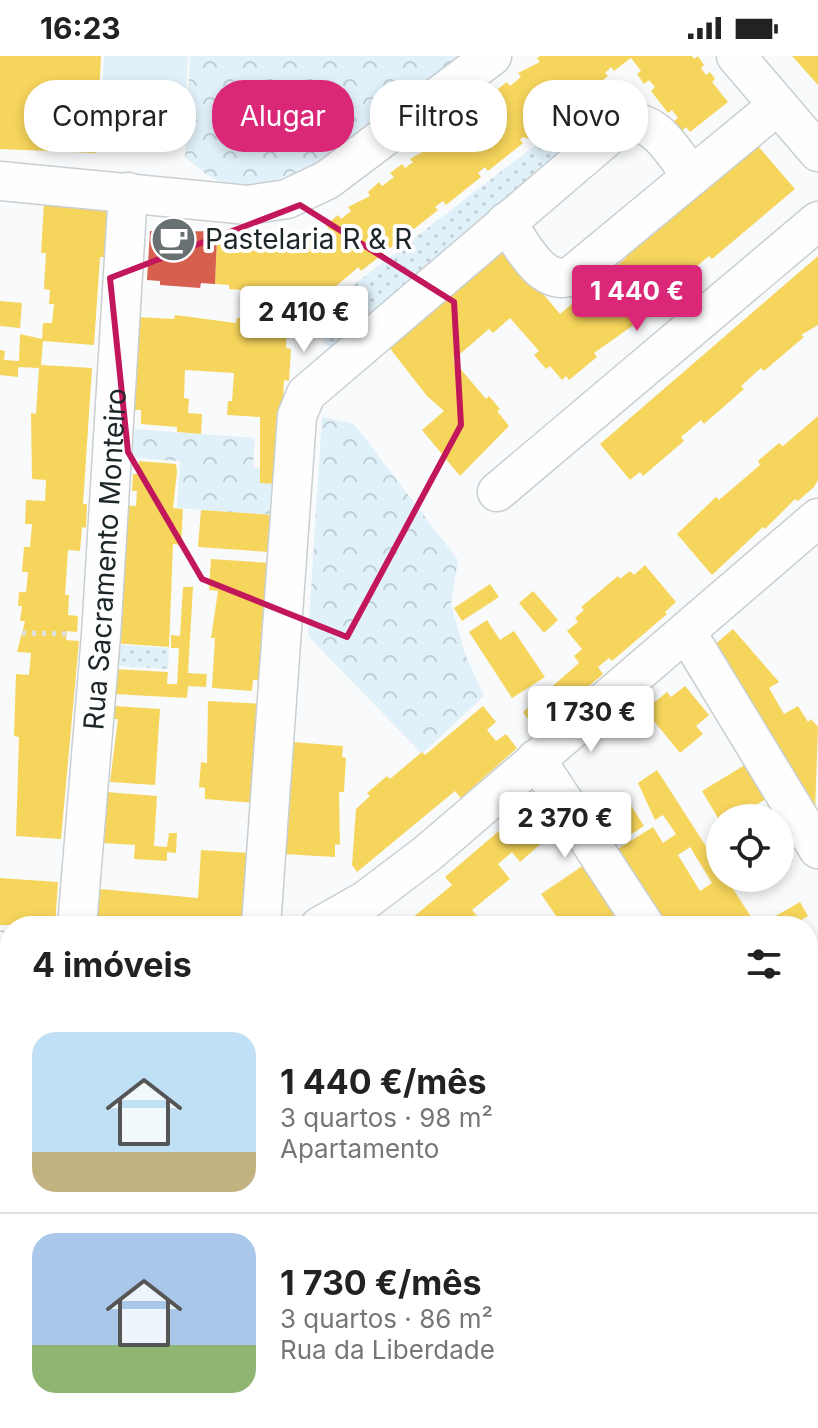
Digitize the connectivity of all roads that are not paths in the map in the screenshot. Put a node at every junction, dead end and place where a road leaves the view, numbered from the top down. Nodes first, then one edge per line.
1 (492, 56) edge
2 (736, 56) edge
3 (778, 105) junction
4 (818, 152) edge
5 (692, 176) junction
6 (0, 181) edge
7 (128, 192) junction
8 (818, 221) edge
9 (506, 222) junction
10 (497, 492) dead end
11 (818, 518) edge
12 (687, 633) junction
13 (536, 759) junction
14 (818, 849) edge
15 (78, 916) edge
16 (262, 916) edge
17 (338, 916) edge
18 (638, 916) edge

1 - 7 street
2 - 3 street
3 - 4 street
3 - 5 street
5 - 9 street
5 - 9 street
6 - 7 street
7 - 15 street, Rua Sacramento Monteiro
8 - 10 street
9 - 16 street
11 - 12 street
12 - 13 street
12 - 14 street
13 - 17 street
13 - 18 street

